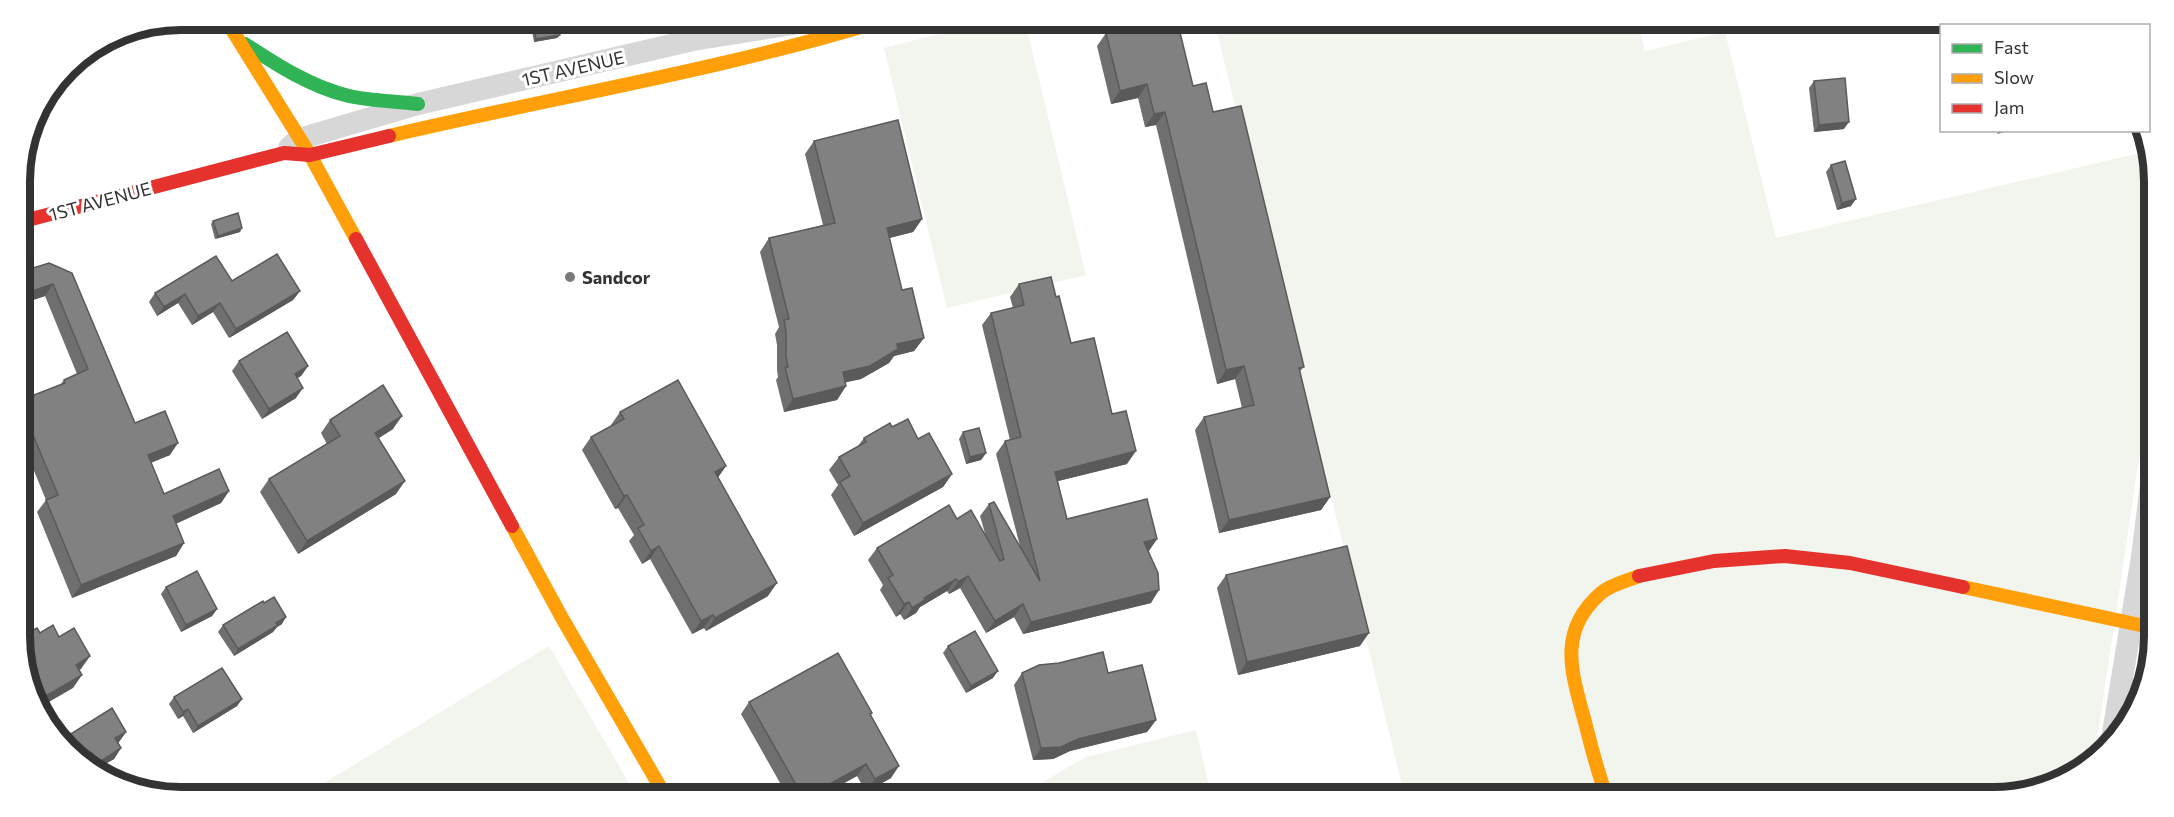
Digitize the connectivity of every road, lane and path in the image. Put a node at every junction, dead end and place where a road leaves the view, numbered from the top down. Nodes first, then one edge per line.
1 (232, 30) edge
2 (755, 30) edge
3 (850, 30) edge
4 (237, 38) junction
5 (418, 104) junction
6 (298, 149) junction
7 (30, 219) edge
8 (2144, 541) edge
9 (2130, 624) junction
10 (2144, 626) edge
11 (2114, 726) edge
12 (660, 787) edge
13 (1603, 787) edge

1 - 4 street
2 - 5 street, 1ST AVENUE
3 - 6 street, 1ST AVENUE
4 - 5 street
4 - 6 street
5 - 6 street, 1ST AVENUE
6 - 7 street, 1ST AVENUE
6 - 12 street
8 - 9 street
9 - 10 street
9 - 11 street
9 - 13 street

